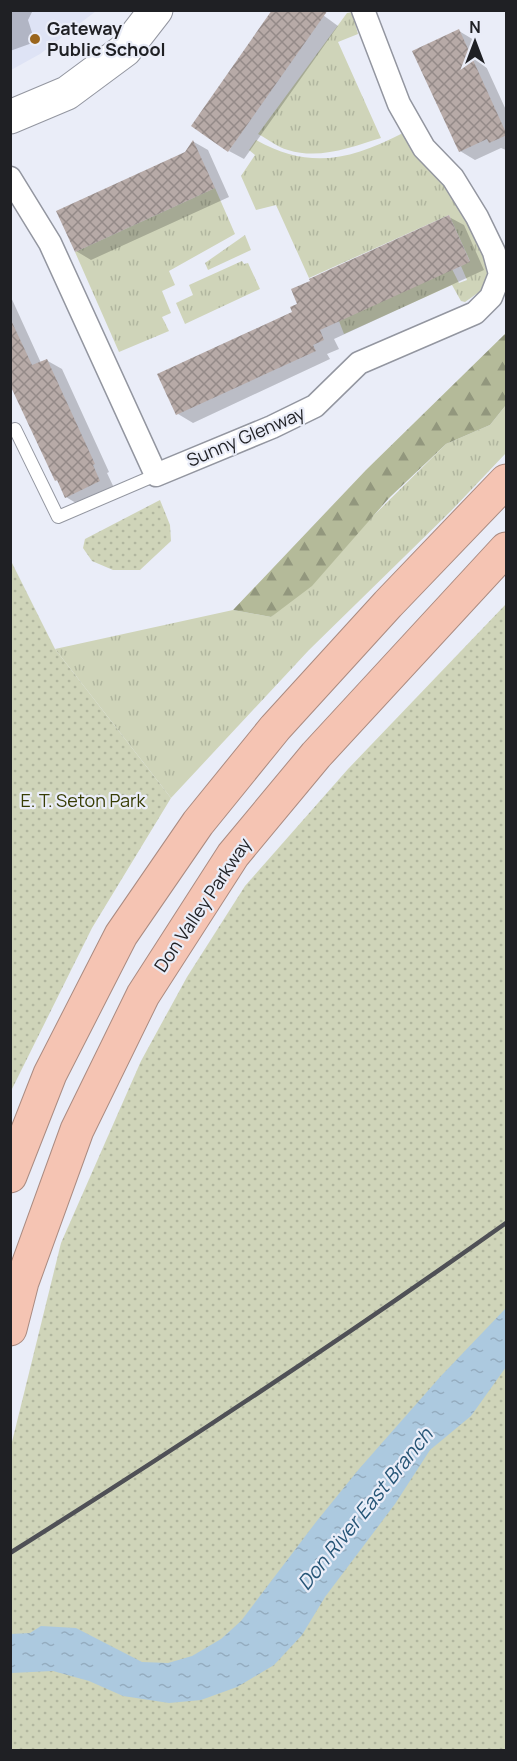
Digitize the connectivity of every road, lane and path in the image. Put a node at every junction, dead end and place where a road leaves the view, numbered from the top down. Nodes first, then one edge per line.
1 (156, 10) edge
2 (363, 10) edge
3 (10, 117) edge
4 (10, 178) edge
5 (15, 429) dead end
6 (156, 476) junction
7 (507, 481) edge
8 (507, 549) edge
9 (10, 1176) edge
10 (10, 1329) edge

1 - 3 street
2 - 6 street, Sunny Glenway
4 - 6 street
5 - 6 lane
7 - 9 highway
8 - 10 highway, Don Valley Parkway

